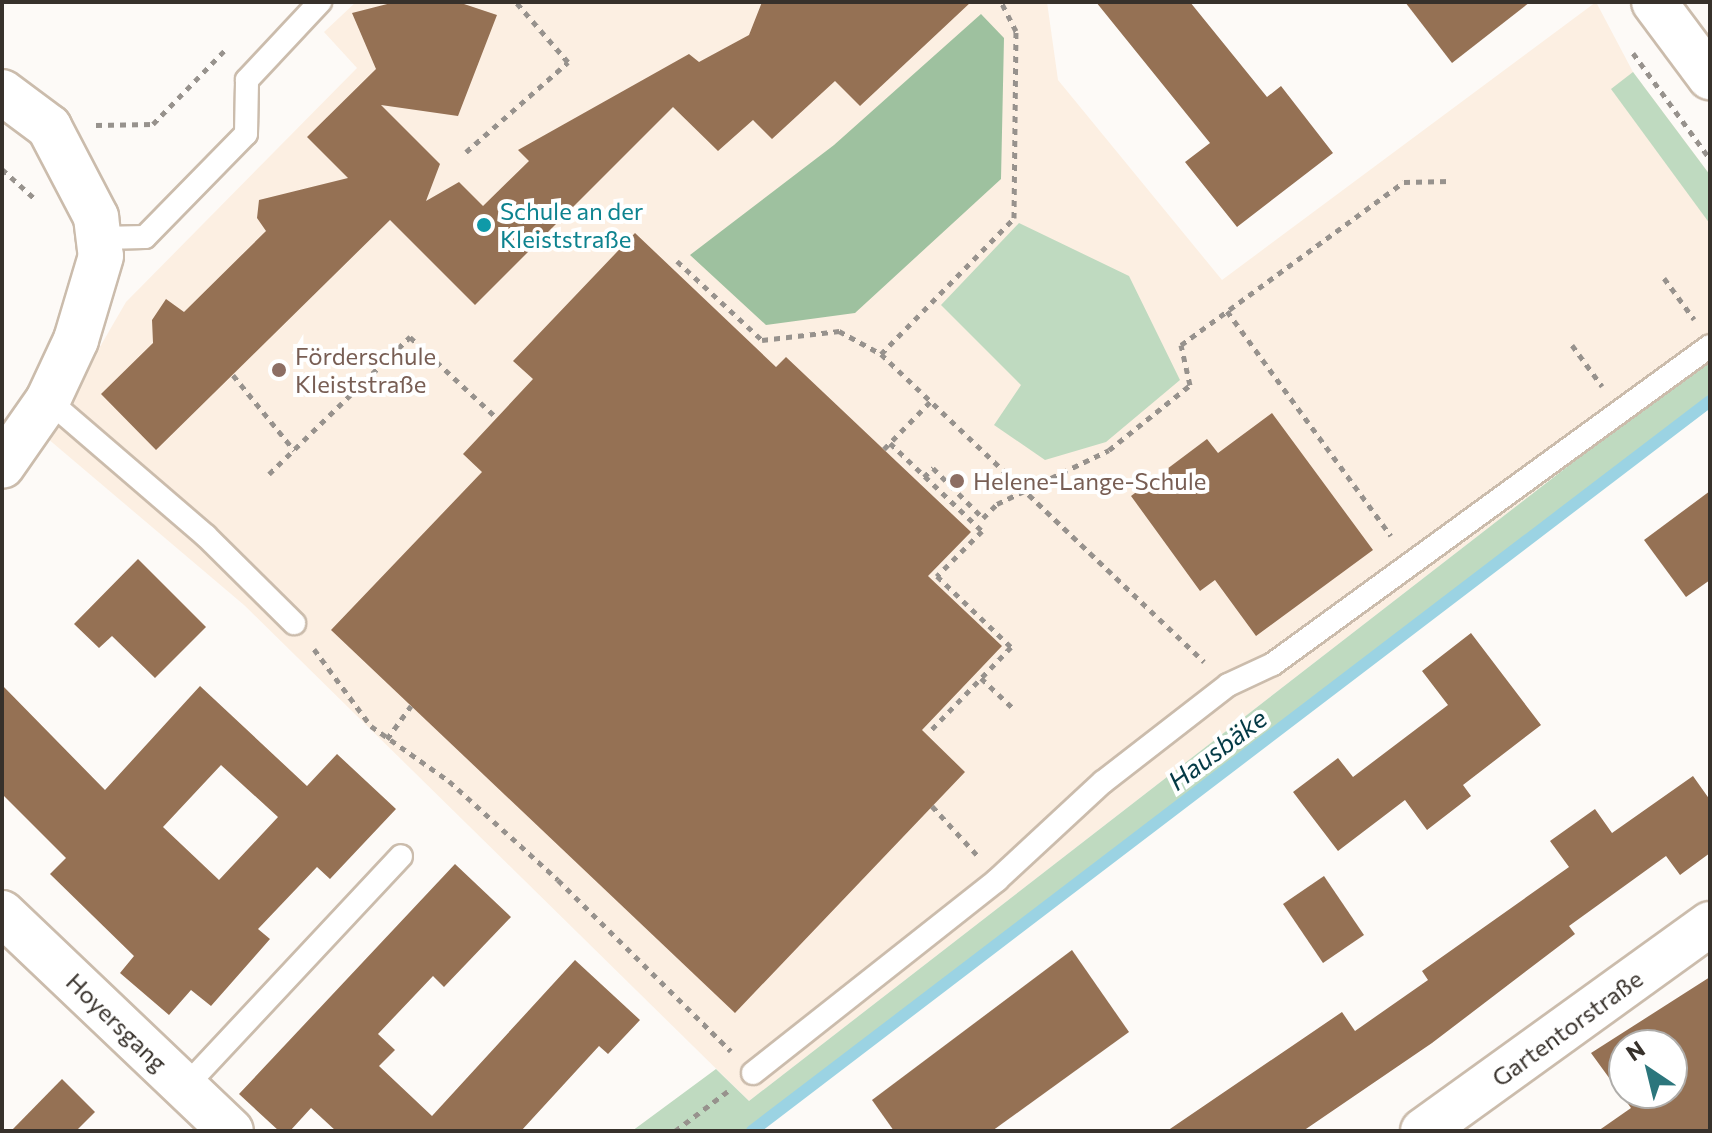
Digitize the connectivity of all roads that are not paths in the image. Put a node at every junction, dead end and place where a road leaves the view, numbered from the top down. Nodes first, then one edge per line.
1 (320, 2) edge
2 (1654, 2) edge
3 (1710, 77) edge
4 (2, 92) edge
5 (101, 238) junction
6 (1705, 337) edge
7 (48, 400) junction
8 (2, 466) edge
9 (294, 623) road end
10 (401, 856) dead end
11 (2, 913) edge
12 (1710, 924) edge
13 (753, 1073) road end
14 (185, 1087) junction
15 (1472, 1117) edge
16 (231, 1131) edge
17 (1423, 1131) edge

1 - 5 lane
2 - 3 street
4 - 5 street
5 - 7 street
6 - 13 lane
7 - 8 street
7 - 9 lane
10 - 14 lane
11 - 14 street, Hoyersgang
12 - 15 street, Gartentorstraße
14 - 16 street, Hoyersgang
15 - 17 street, Gartentorstraße

